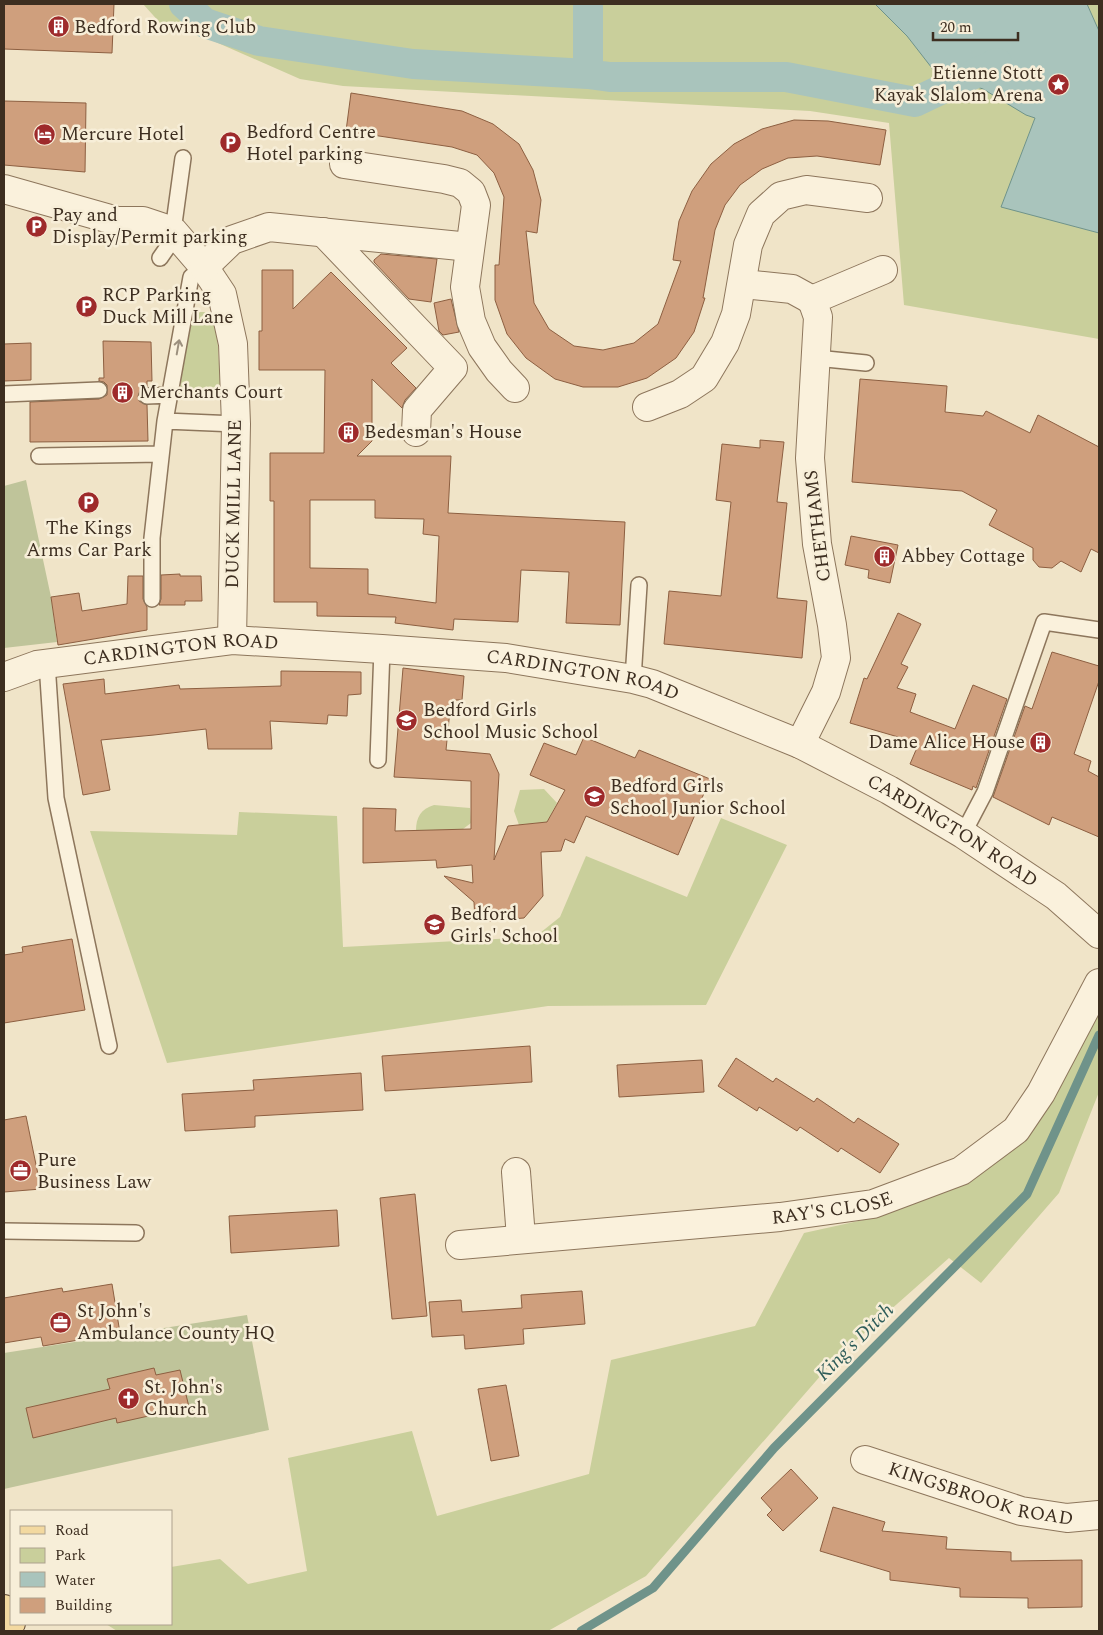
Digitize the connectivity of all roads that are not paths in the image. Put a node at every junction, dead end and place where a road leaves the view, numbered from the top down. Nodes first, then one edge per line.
1 (182, 158) dead end
2 (344, 164) dead end
3 (4, 189) edge
4 (868, 198) dead end
5 (323, 232) junction
6 (174, 233) junction
7 (470, 247) junction
8 (160, 258) dead end
9 (204, 267) junction
10 (883, 270) dead end
11 (743, 284) junction
12 (812, 300) junction
13 (816, 358) junction
14 (866, 363) dead end
15 (515, 388) dead end
16 (99, 390) dead end
17 (4, 394) edge
18 (147, 396) dead end
19 (170, 396) junction
20 (647, 407) dead end
21 (166, 421) junction
22 (236, 424) junction
23 (416, 432) dead end
24 (161, 454) junction
25 (39, 456) dead end
26 (639, 585) dead end
27 (152, 598) dead end
28 (1099, 630) edge
29 (232, 640) junction
30 (382, 649) junction
31 (47, 663) junction
32 (4, 677) edge
33 (633, 679) junction
34 (800, 744) junction
35 (378, 760) dead end
36 (962, 834) junction
37 (1099, 934) edge
38 (1099, 983) edge
39 (108, 1046) dead end
40 (516, 1172) dead end
41 (4, 1231) edge
42 (136, 1233) dead end
43 (522, 1238) junction
44 (460, 1245) dead end
45 (866, 1460) dead end
46 (1099, 1515) edge
47 (4, 1609) edge
48 (10, 1621) edge

1 - 6 lane
2 - 7 street
3 - 6 street
4 - 11 street
5 - 7 street
5 - 9 street
5 - 23 street
6 - 8 lane
6 - 9 street, DUCK MILL LANE
7 - 15 street
19 -> 9 lane
9 - 22 street, DUCK MILL LANE
10 - 12 street
11 - 12 street
11 - 20 street
12 - 13 street, CHETHAMS
13 - 14 lane
13 - 34 street, CHETHAMS
16 - 17 lane
18 - 19 lane
19 - 21 lane
21 - 22 lane
21 - 24 lane
22 - 29 street, DUCK MILL LANE
24 - 25 lane
24 - 27 lane
26 - 33 lane
28 - 36 lane
29 - 30 street, CARDINGTON ROAD
29 - 31 street, CARDINGTON ROAD
30 - 33 street, CARDINGTON ROAD
30 - 35 lane
31 - 32 street, CARDINGTON ROAD
31 - 39 lane
33 - 34 street, CARDINGTON ROAD
34 - 36 street, CARDINGTON ROAD
36 - 37 street, CARDINGTON ROAD
38 - 43 street, RAY'S CLOSE
40 - 43 street
41 - 42 lane
43 - 44 street, RAY'S CLOSE
45 - 46 street, KINGSBROOK ROAD
47 - 48 main road

